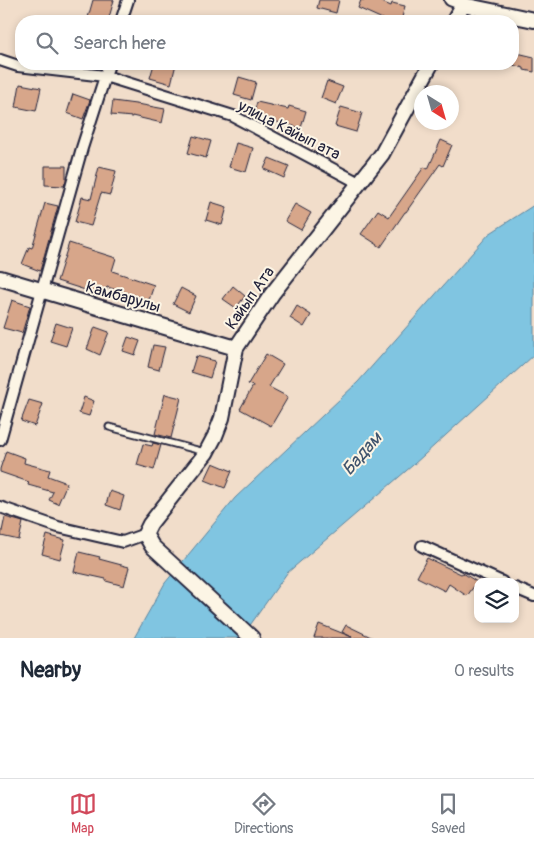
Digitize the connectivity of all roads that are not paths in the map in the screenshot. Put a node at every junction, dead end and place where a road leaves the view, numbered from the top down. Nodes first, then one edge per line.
1 (128, 0) edge
2 (456, 3) edge
3 (123, 15) edge
4 (511, 15) edge
5 (519, 17) edge
6 (534, 20) edge
7 (0, 60) edge
8 (15, 65) edge
9 (53, 70) edge
10 (107, 70) edge
11 (428, 70) edge
12 (105, 76) junction
13 (359, 183) junction
14 (0, 278) edge
15 (42, 291) junction
16 (236, 348) junction
17 (109, 427) dead end
18 (0, 440) edge
19 (206, 453) junction
20 (0, 507) edge
21 (145, 534) junction
22 (422, 546) dead end
23 (493, 578) edge
24 (519, 590) edge
25 (534, 596) edge
26 (252, 638) edge

1 - 3 street
2 - 4 street
5 - 6 street
7 - 8 street, улица Кайып ата
9 - 12 street, улица Кайып ата
10 - 12 street
11 - 13 street, Кайып Ата
12 - 13 street, улица Кайып ата
12 - 15 street
13 - 16 street, Кайып Ата
14 - 15 street, Камбарулы
15 - 16 street, Камбарулы
15 - 18 street
16 - 19 street, Кайып Ата
17 - 19 lane
19 - 21 street, Кайып Ата
20 - 21 street
21 - 26 street
22 - 23 street
24 - 25 street

